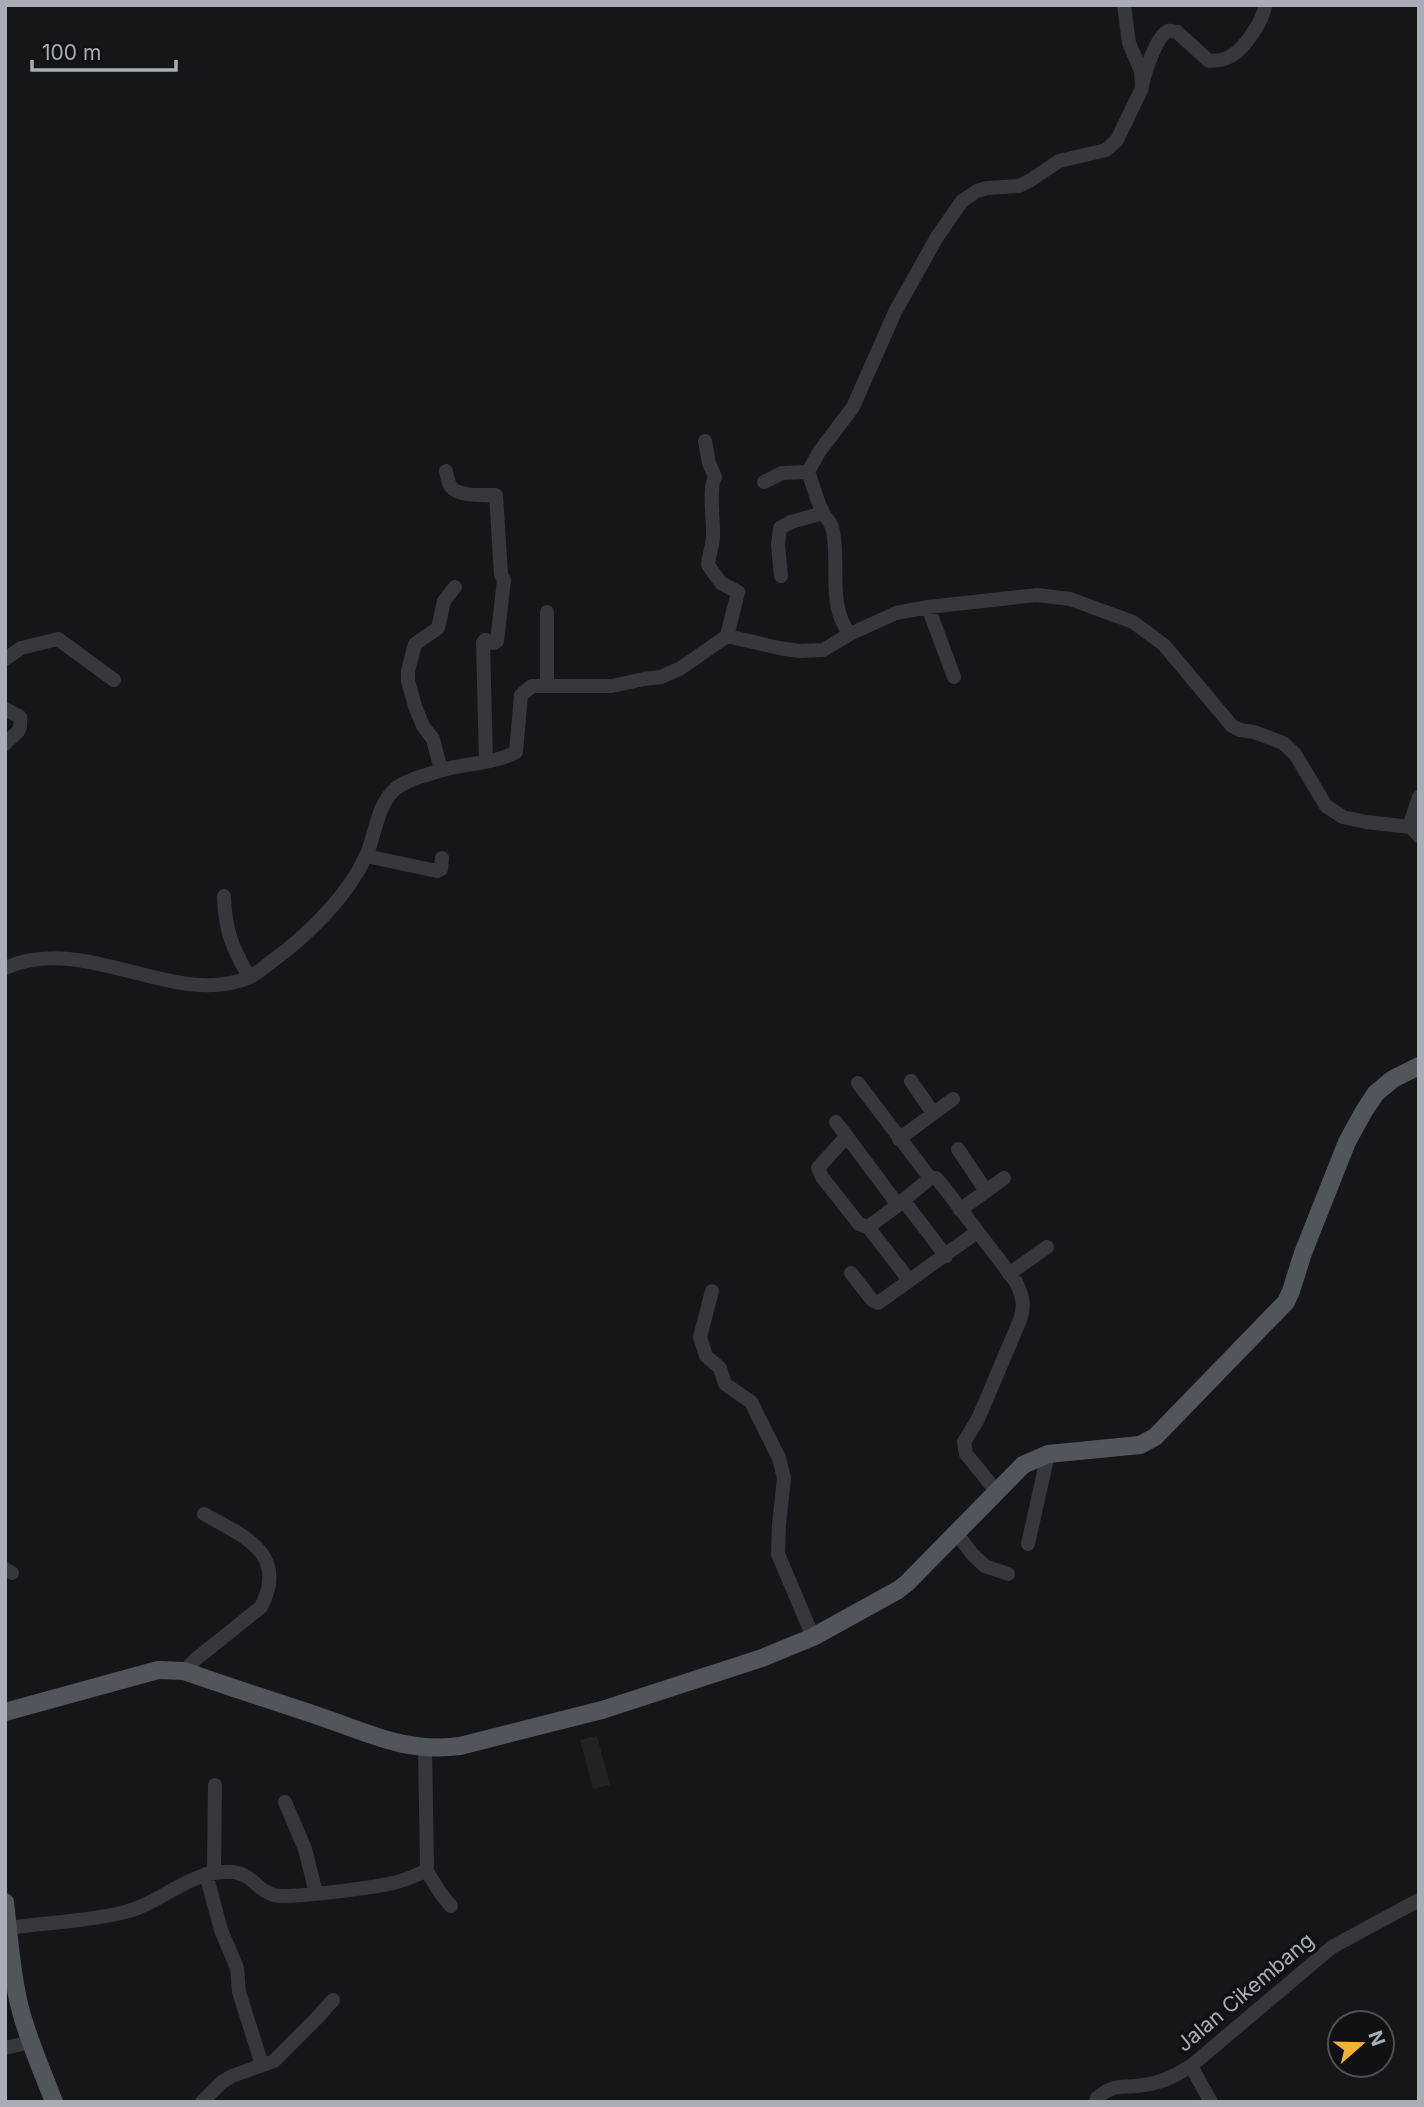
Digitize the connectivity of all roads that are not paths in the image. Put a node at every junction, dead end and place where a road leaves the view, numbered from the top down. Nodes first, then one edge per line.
1 (1124, 5) edge
2 (1265, 5) edge
3 (1142, 88) junction
4 (705, 441) dead end
5 (446, 471) dead end
6 (808, 472) junction
7 (764, 482) dead end
8 (823, 513) junction
9 (781, 576) dead end
10 (455, 587) dead end
11 (928, 607) junction
12 (547, 612) dead end
13 (850, 634) junction
14 (727, 636) junction
15 (5, 659) edge
16 (954, 677) dead end
17 (114, 680) dead end
18 (547, 686) junction
19 (5, 709) edge
20 (5, 744) edge
21 (486, 761) junction
22 (441, 770) junction
23 (1419, 797) edge
24 (1414, 832) edge
25 (366, 856) junction
26 (442, 858) dead end
27 (224, 896) dead end
28 (7, 965) edge
29 (249, 977) junction
30 (1419, 1066) edge
31 (911, 1081) dead end
32 (858, 1083) dead end
33 (953, 1099) dead end
34 (933, 1113) junction
35 (836, 1122) dead end
36 (846, 1137) junction
37 (899, 1139) junction
38 (958, 1149) dead end
39 (930, 1178) junction
40 (1004, 1178) dead end
41 (986, 1191) junction
42 (901, 1203) junction
43 (960, 1210) junction
44 (868, 1227) junction
45 (977, 1232) junction
46 (1047, 1247) dead end
47 (946, 1256) junction
48 (851, 1273) dead end
49 (1009, 1274) junction
50 (909, 1280) junction
51 (712, 1291) dead end
52 (1048, 1454) junction
53 (997, 1492) junction
54 (204, 1514) dead end
55 (956, 1533) junction
56 (1028, 1544) dead end
57 (1008, 1574) dead end
58 (813, 1637) junction
59 (184, 1671) junction
60 (5, 1712) edge
61 (425, 1749) junction
62 (215, 1785) dead end
63 (285, 1802) dead end
64 (426, 1870) junction
65 (210, 1874) junction
66 (316, 1893) junction
67 (1419, 1900) edge
68 (5, 1902) edge
69 (451, 1906) dead end
70 (8, 1928) junction
71 (333, 2000) dead end
72 (31, 2042) junction
73 (5, 2048) edge
74 (262, 2065) junction
75 (1191, 2066) junction
76 (54, 2102) edge
77 (202, 2102) edge
78 (1096, 2102) edge
79 (1212, 2102) edge

1 - 3 street
2 - 3 street
3 - 6 street
4 - 14 street
5 - 21 street
6 - 7 street
6 - 8 street
8 - 9 street
8 - 13 street
10 - 22 street
11 - 13 street
11 - 16 street
11 - 24 street
12 - 18 street
13 - 14 street
14 - 18 street
15 - 17 street
18 - 21 street
19 - 20 street
21 - 22 street
22 - 25 street
23 - 24 street
25 - 26 street
25 - 29 street
27 - 29 street
28 - 29 street
30 - 52 main road
31 - 34 street
32 - 37 street
33 - 34 street
34 - 37 street
35 - 36 street
36 - 42 street
36 - 44 street
37 - 39 street
38 - 41 street
39 - 42 street
39 - 43 street
40 - 41 street
41 - 43 street
42 - 44 street
42 - 47 street
43 - 45 street
44 - 50 street
45 - 47 street
45 - 49 street
46 - 49 street
47 - 50 street
48 - 50 street
49 - 53 street
51 - 58 street
52 - 53 main road
52 - 56 street
53 - 55 main road
54 - 59 street
55 - 57 street
55 - 58 main road
58 - 61 main road
59 - 60 main road
59 - 61 main road
61 - 64 street
62 - 65 street
63 - 66 street
64 - 66 street
64 - 69 street
65 - 66 street
65 - 70 street
65 - 74 street
67 - 75 street, Jalan Cikembang
68 - 70 main road
70 - 72 main road
71 - 74 street
72 - 73 street
72 - 76 main road
74 - 77 street
75 - 78 street, Jalan Cikembang
75 - 79 street

